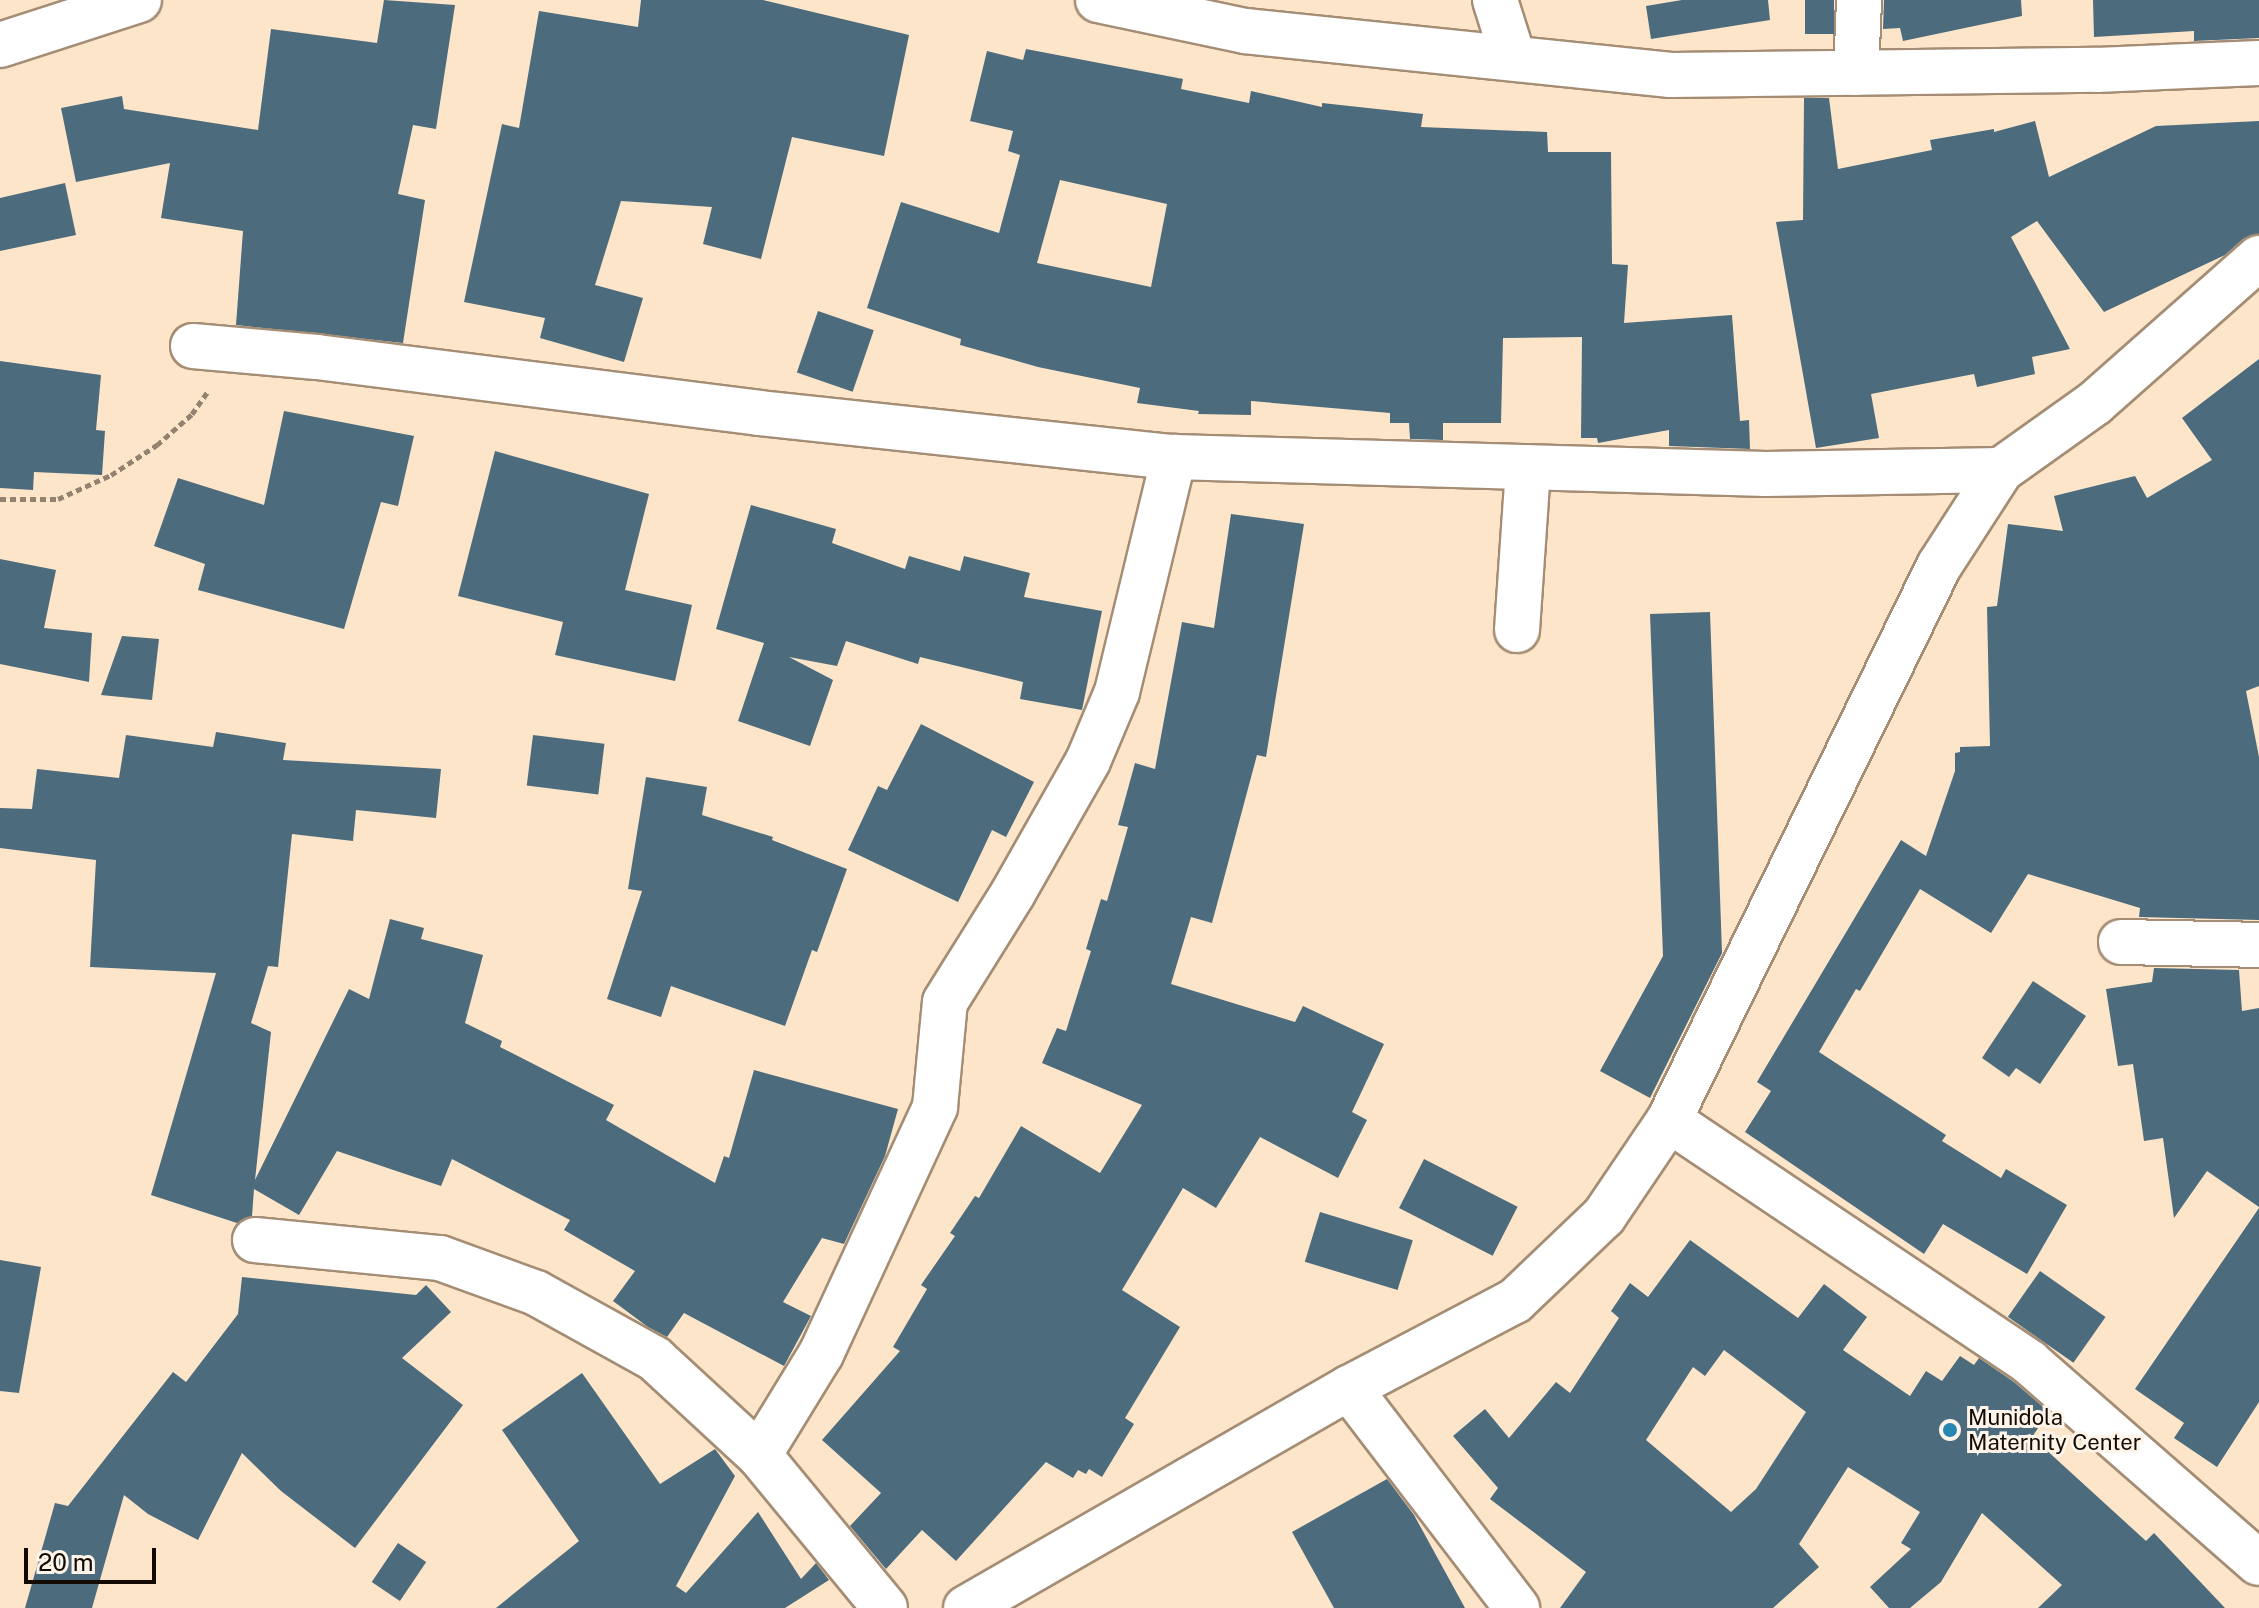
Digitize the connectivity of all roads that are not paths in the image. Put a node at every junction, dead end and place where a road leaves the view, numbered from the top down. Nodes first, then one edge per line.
1 (139, 0) edge
2 (1098, 0) edge
3 (1495, 0) edge
4 (1859, 0) edge
5 (0, 45) edge
6 (1513, 57) junction
7 (2259, 63) edge
8 (1856, 73) junction
9 (2259, 258) edge
10 (193, 346) dead end
11 (1174, 457) junction
12 (1528, 467) junction
13 (2001, 470) junction
14 (1517, 630) dead end
15 (2121, 942) dead end
16 (2259, 945) edge
17 (1669, 1120) junction
18 (255, 1240) dead end
19 (1349, 1388) junction
20 (759, 1455) junction
21 (2259, 1563) edge
22 (885, 1608) edge
23 (966, 1608) edge
24 (1517, 1608) edge

1 - 5 street
2 - 6 street
3 - 6 street
4 - 8 street
6 - 8 street
7 - 8 street
9 - 13 street
10 - 11 street
11 - 12 street
11 - 20 street
12 - 13 street
12 - 14 street
13 - 17 street
15 - 16 street
17 - 19 street
17 - 21 street
18 - 20 street
19 - 23 street
19 - 24 street
20 - 22 street

